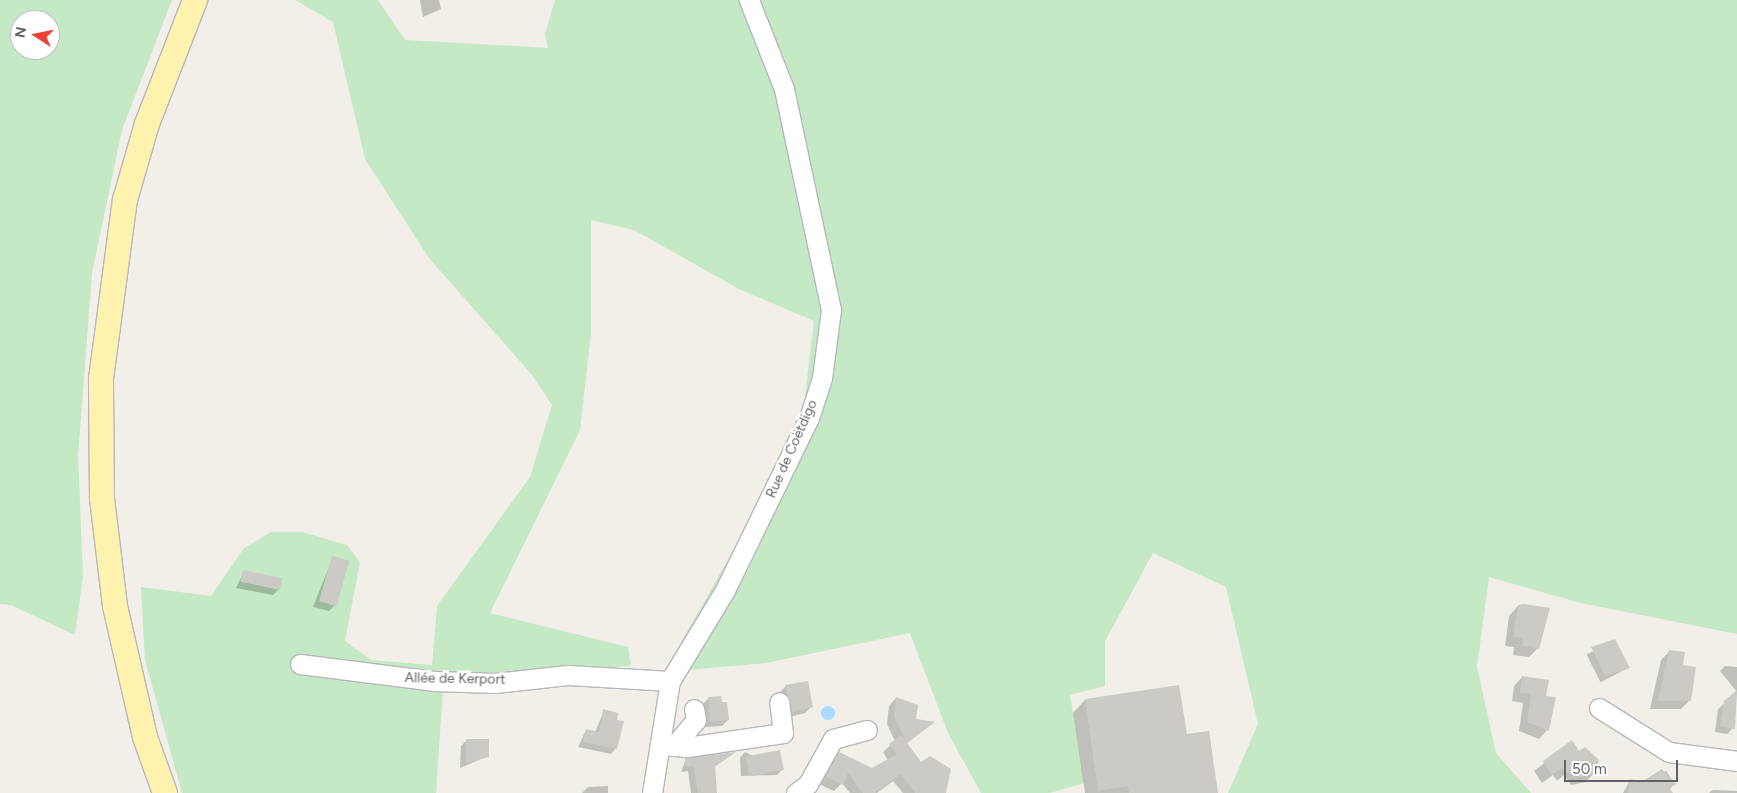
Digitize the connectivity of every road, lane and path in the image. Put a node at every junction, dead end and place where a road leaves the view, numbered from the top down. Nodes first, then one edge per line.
1 (195, 0) edge
2 (749, 0) edge
3 (300, 664) dead end
4 (670, 681) junction
5 (779, 702) dead end
6 (1599, 708) dead end
7 (694, 709) dead end
8 (867, 730) dead end
9 (669, 745) junction
10 (1737, 761) edge
11 (656, 790) edge
12 (164, 793) edge
13 (796, 793) edge

1 - 12 main road
2 - 4 street, Rue de Coëtdigo
3 - 4 street, Allée de Kerport
4 - 9 street, Rue de Coëtdigo
5 - 9 street
6 - 10 street
7 - 9 street
8 - 13 street
9 - 11 street, Rue de Coëtdigo

